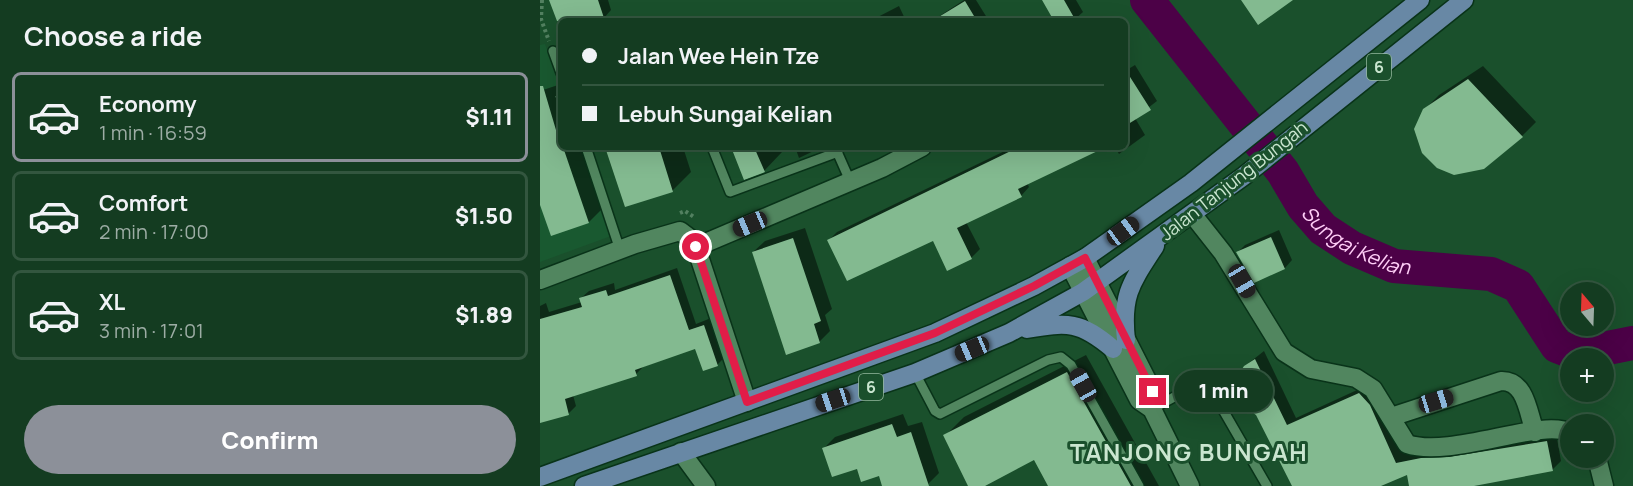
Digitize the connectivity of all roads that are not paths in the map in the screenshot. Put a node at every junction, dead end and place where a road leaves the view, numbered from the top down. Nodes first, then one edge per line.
1 (1420, 0) edge
2 (1464, 0) edge
3 (553, 51) road end
4 (558, 65) edge
5 (587, 150) edge
6 (713, 150) edge
7 (836, 150) edge
8 (916, 150) edge
9 (850, 181) junction
10 (1193, 215) junction
11 (1161, 237) junction
12 (696, 247) junction
13 (620, 250) junction
14 (1078, 262) junction
15 (540, 280) edge
16 (1091, 288) junction
17 (1009, 333) junction
18 (1120, 345) junction
19 (915, 373) junction
20 (747, 402) junction
21 (1152, 409) junction
22 (1391, 417) junction
23 (1560, 430) edge
24 (1535, 432) junction
25 (681, 452) junction
26 (1599, 468) edge
27 (540, 477) edge
28 (584, 486) edge
29 (706, 486) edge
30 (1138, 486) edge
31 (1190, 486) edge
32 (1267, 486) edge
33 (1604, 486) edge

1 - 14 main road, Jalan Tanjung Bungah / 6
2 - 10 main road, Jalan Tanjung Bungah / 6
3 - 4 lane
5 - 13 lane
6 - 7 lane
7 - 9 lane
8 - 9 street
9 - 12 street
10 - 11 main road, Jalan Tanjung Bungah / 6
10 - 22 street
11 - 16 main road, Jalan Tanjung Bungah / 6
11 - 18 main road
12 - 13 street
12 - 20 street
13 - 15 street
14 - 16 street
14 - 20 main road, Jalan Tanjung Bungah / 6
16 - 17 main road, Jalan Tanjung Bungah / 6
16 - 18 street
17 - 18 main road
17 - 19 main road, Jalan Tanjung Bungah / 6
18 - 21 street
19 - 25 main road, Jalan Tanjung Bungah / 6
19 - 30 lane
20 - 27 main road, Jalan Tanjung Bungah / 6
21 - 31 street
21 - 32 lane
22 - 24 street
22 - 24 street
23 - 24 street
25 - 28 main road, Jalan Tanjung Bungah / 6
25 - 29 street
26 - 33 street

